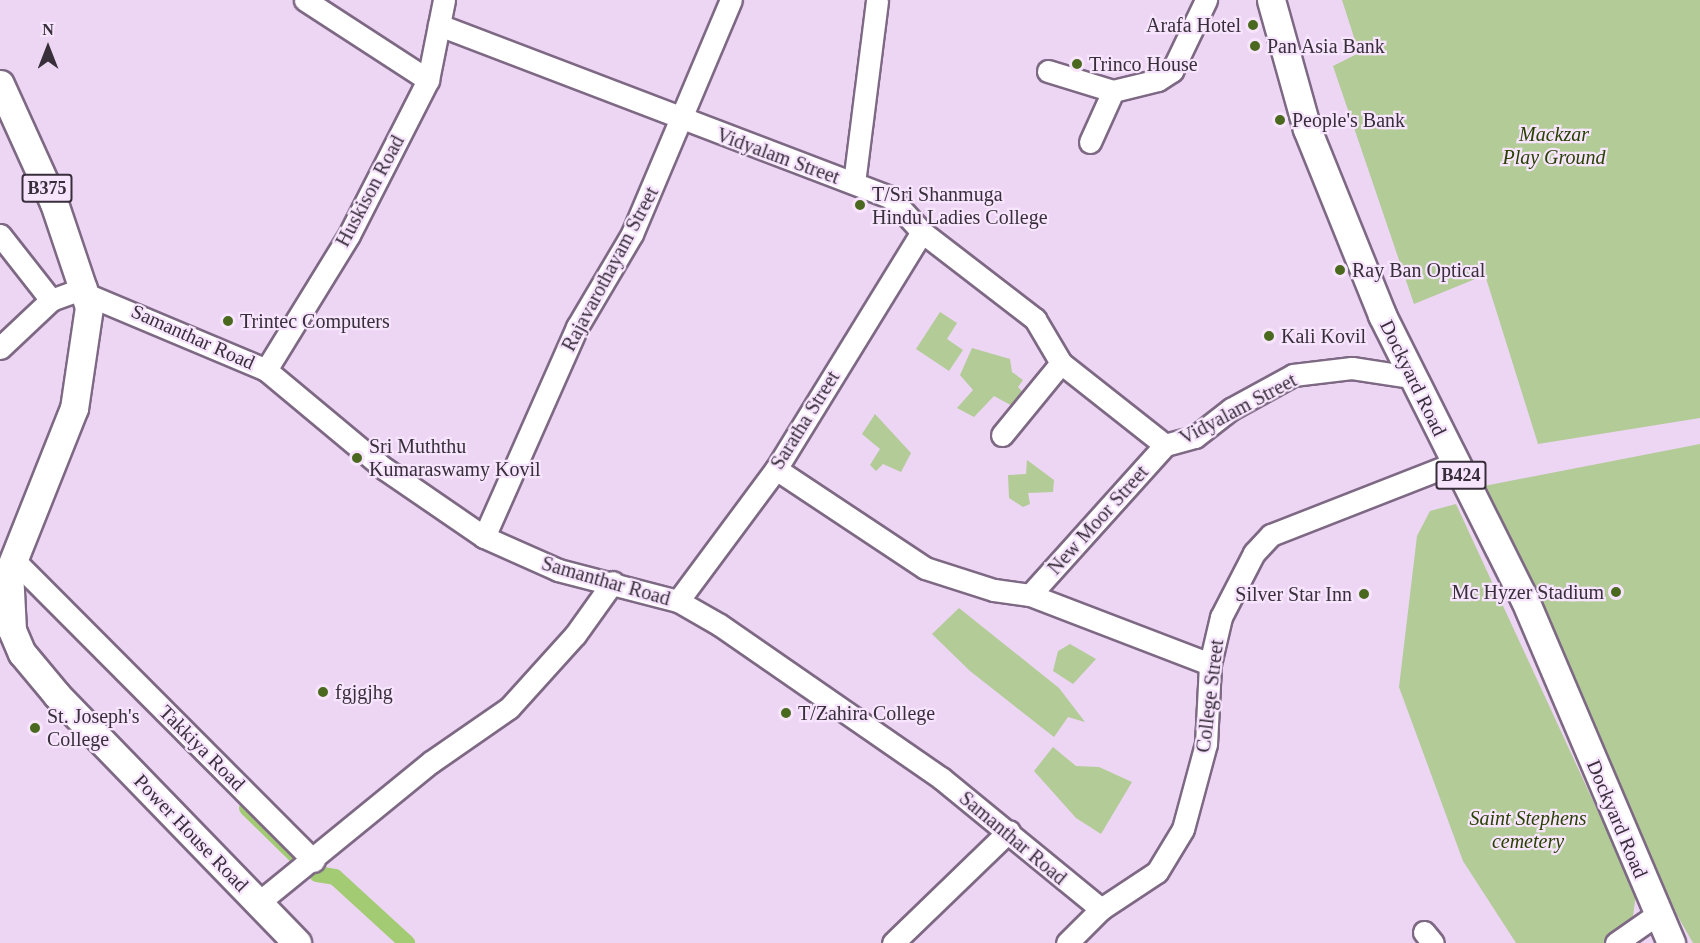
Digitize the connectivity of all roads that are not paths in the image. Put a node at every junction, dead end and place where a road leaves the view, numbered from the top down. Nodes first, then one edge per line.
1 (305, 0) edge
2 (444, 0) edge
3 (731, 0) edge
4 (878, 0) edge
5 (1206, 0) edge
6 (1271, 0) edge
7 (439, 25) junction
8 (1048, 71) dead end
9 (428, 80) junction
10 (0, 84) edge
11 (1113, 91) junction
12 (683, 122) junction
13 (1090, 142) dead end
14 (854, 183) junction
15 (922, 232) junction
16 (0, 235) edge
17 (87, 291) junction
18 (51, 300) junction
19 (0, 348) edge
20 (1060, 363) junction
21 (266, 370) junction
22 (1411, 377) junction
23 (1002, 435) dead end
24 (1165, 445) junction
25 (1455, 463) junction
26 (776, 469) junction
27 (484, 537) junction
28 (12, 559) junction
29 (613, 582) junction
30 (1030, 595) junction
31 (678, 601) junction
32 (1210, 664) junction
33 (1010, 831) junction
34 (314, 861) junction
35 (258, 903) junction
36 (1101, 909) junction
37 (1659, 913) junction
38 (905, 940) edge
39 (297, 943) edge
40 (1067, 943) edge
41 (1616, 943) edge
42 (1671, 943) edge

1 - 9 street
2 - 7 street, Huskison Road
3 - 12 street, Rajavarothayam Street
4 - 14 street
5 - 11 street
6 - 22 main road, Dockyard Road / B424
7 - 9 street, Huskison Road
7 - 12 street, Vidyalam Street
8 - 11 street
9 - 21 street, Huskison Road
10 - 17 main road, B375
11 - 13 street
12 - 14 street, Vidyalam Street
12 - 27 street, Rajavarothayam Street
14 - 15 street, Vidyalam Street
15 - 20 street, Vidyalam Street
15 - 26 street, Saratha Street
16 - 18 street
17 - 18 street
17 - 21 street, Samanthar Road
17 - 28 main road, Power House Road / B375
18 - 19 street
20 - 23 street
20 - 24 street, Vidyalam Street
21 - 27 street, Samanthar Road
22 - 24 street, Vidyalam Street
22 - 25 main road, Dockyard Road / B424
24 - 30 street, New Moor Street
25 - 32 street, College Street
25 - 37 main road, Dockyard Road / B424
26 - 30 street
26 - 31 street, Saratha Street
27 - 29 street, Samanthar Road
28 - 34 street, Takkiya Road
28 - 35 main road, Power House Road / B375
29 - 31 street, Samanthar Road
29 - 34 street
30 - 32 street
31 - 33 street, Samanthar Road
32 - 36 street, College Street
33 - 36 street, Samanthar Road
33 - 38 street
34 - 35 street
35 - 39 main road, Power House Road / B375
36 - 40 street, College Street
37 - 41 street
37 - 42 main road, Dockyard Road / B424

